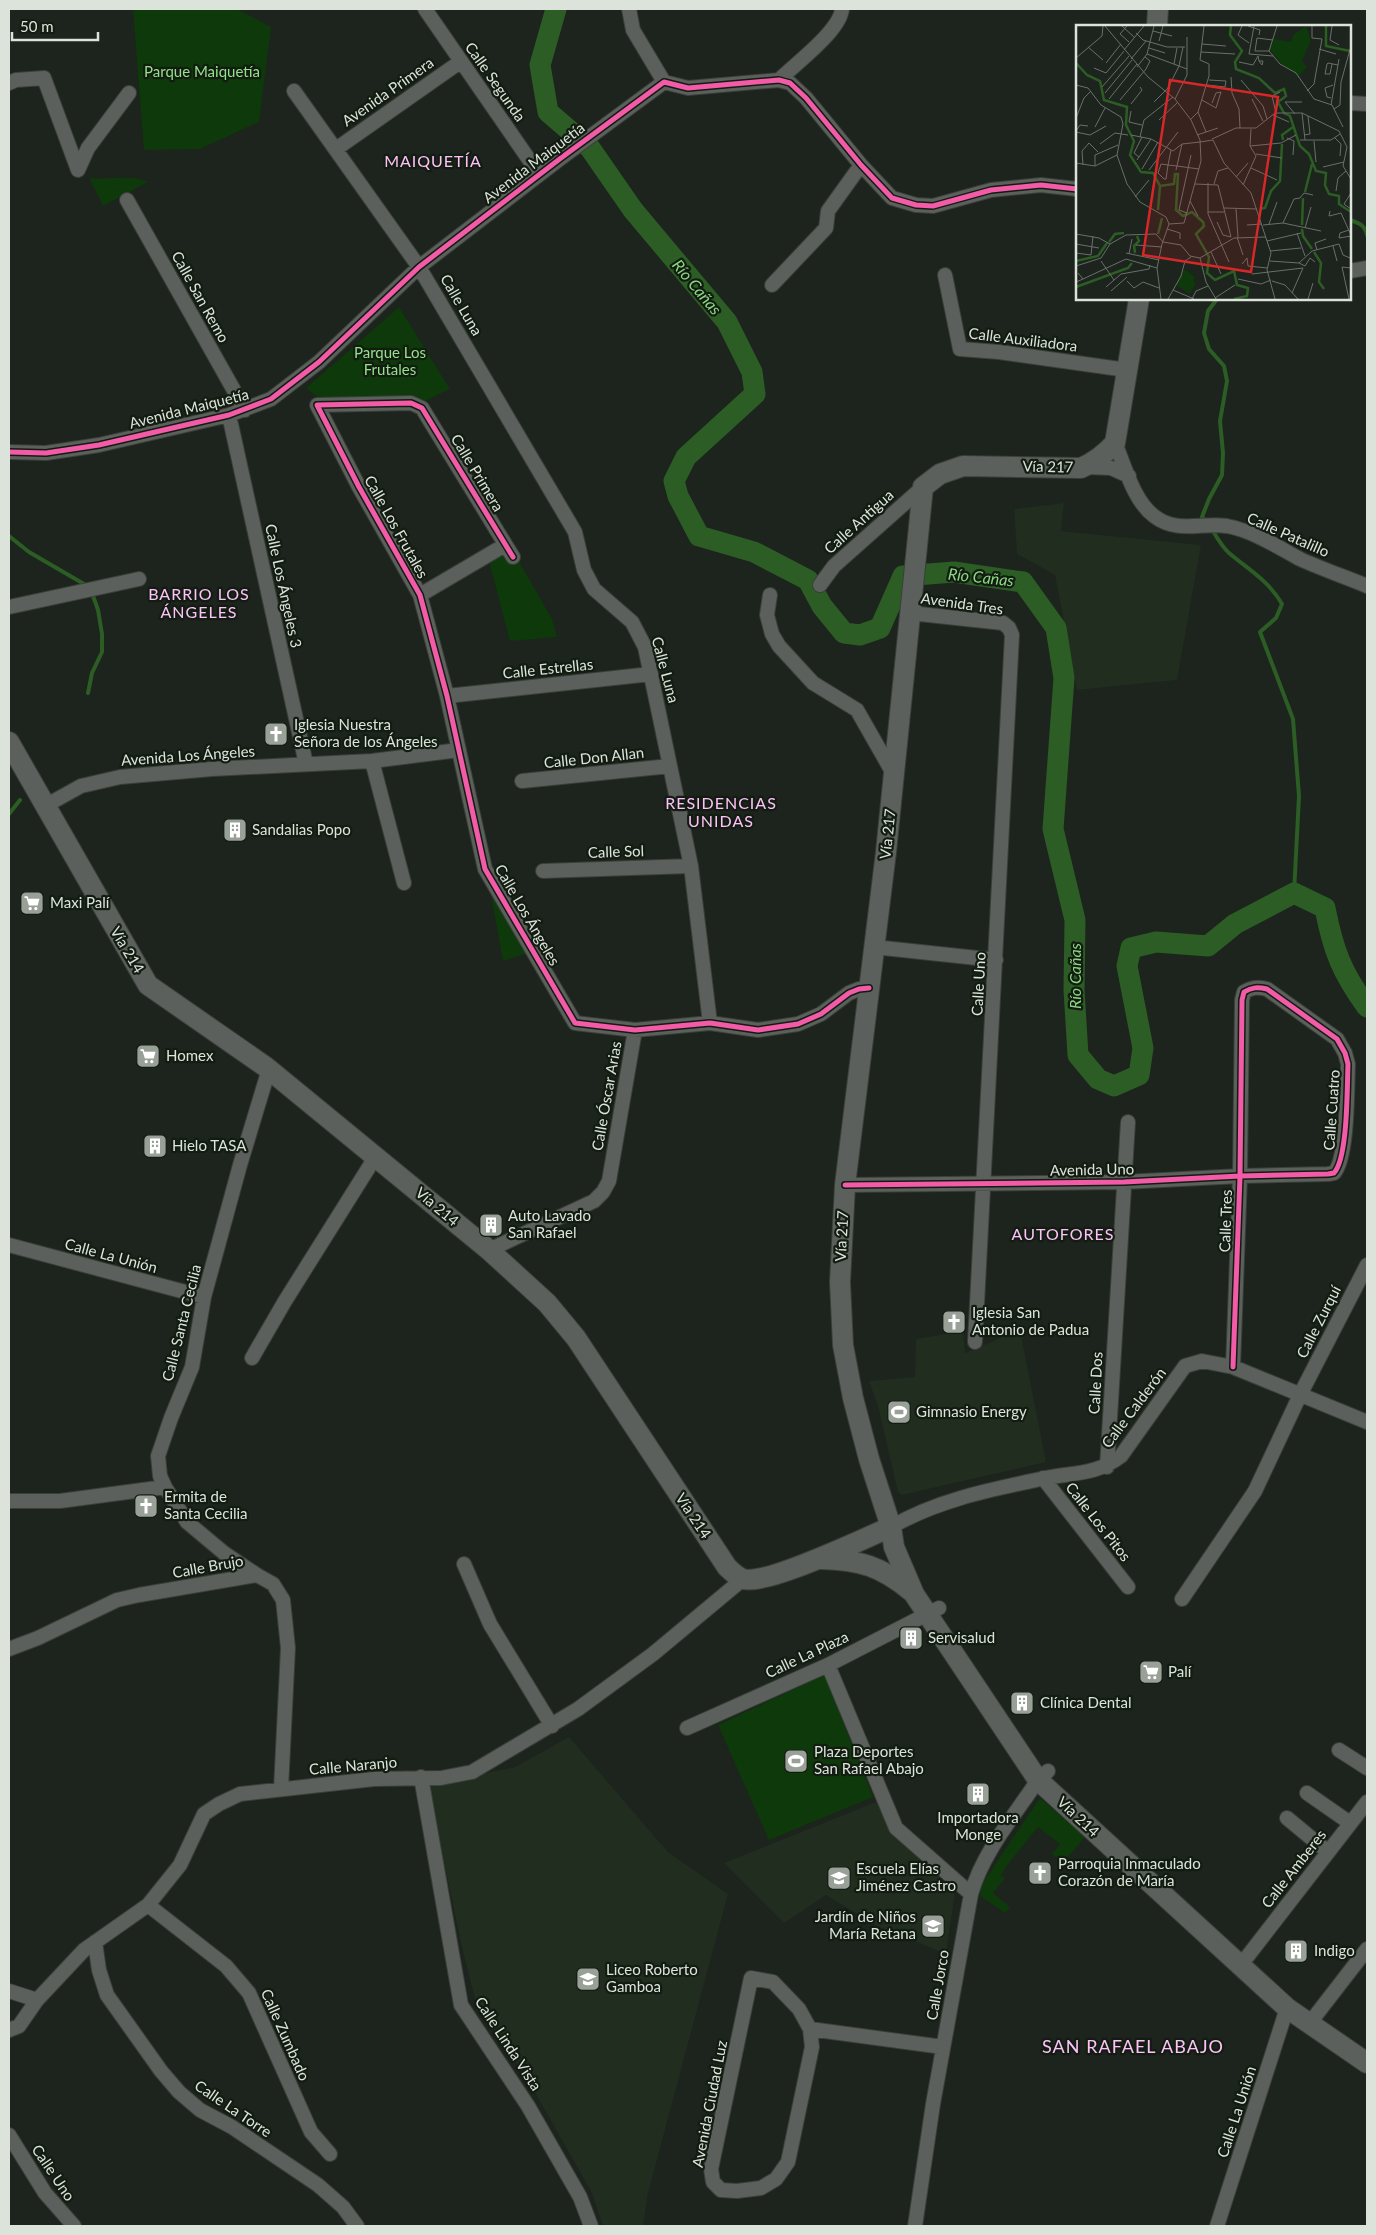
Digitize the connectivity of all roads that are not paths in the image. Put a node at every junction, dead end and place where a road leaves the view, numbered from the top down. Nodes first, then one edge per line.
1 (424, 9) edge
2 (629, 9) edge
3 (842, 9) edge
4 (1158, 9) edge
5 (1157, 25) edge
6 (460, 62) junction
7 (779, 80) junction
8 (664, 82) junction
9 (9, 83) edge
10 (294, 91) dead end
11 (129, 93) dead end
12 (1351, 103) edge
13 (1367, 104) edge
14 (336, 150) junction
15 (861, 165) junction
16 (539, 174) junction
17 (1076, 189) edge
18 (127, 200) dead end
19 (419, 267) junction
20 (1367, 268) edge
21 (1351, 271) edge
22 (945, 275) dead end
23 (772, 285) dead end
24 (1139, 300) edge
25 (1127, 370) junction
26 (417, 405) joint
27 (245, 410) junction
28 (229, 415) junction
29 (1115, 442) junction
30 (9, 452) edge
31 (1081, 468) junction
32 (1129, 476) junction
33 (923, 486) junction
34 (505, 545) junction
35 (514, 557) dead end
36 (139, 579) dead end
37 (820, 585) dead end
38 (1367, 586) edge
39 (420, 595) junction
40 (770, 595) dead end
41 (9, 607) edge
42 (910, 613) junction
43 (1009, 628) joint
44 (652, 674) junction
45 (447, 696) junction
46 (9, 742) edge
47 (458, 750) junction
48 (372, 761) junction
49 (306, 764) junction
50 (670, 766) junction
51 (894, 775) junction
52 (522, 781) dead end
53 (45, 806) junction
54 (691, 866) junction
55 (543, 871) dead end
56 (404, 883) dead end
57 (874, 947) junction
58 (996, 960) junction
59 (869, 988) junction
60 (1250, 988) joint
61 (710, 1023) junction
62 (635, 1030) junction
63 (270, 1070) junction
64 (1128, 1122) dead end
65 (376, 1156) junction
66 (1338, 1168) joint
67 (1240, 1176) junction
68 (1124, 1182) junction
69 (845, 1185) junction
70 (984, 1185) junction
71 (9, 1244) edge
72 (489, 1250) junction
73 (1367, 1265) edge
74 (204, 1297) junction
75 (975, 1342) dead end
76 (252, 1358) dead end
77 (1233, 1367) junction
78 (1300, 1395) junction
79 (1367, 1422) edge
80 (1107, 1467) junction
81 (1043, 1478) junction
82 (165, 1487) junction
83 (9, 1501) edge
84 (891, 1527) junction
85 (815, 1559) junction
86 (464, 1564) dead end
87 (257, 1574) junction
88 (743, 1579) junction
89 (1128, 1587) dead end
90 (914, 1594) junction
91 (1182, 1599) dead end
92 (933, 1611) junction
93 (9, 1649) edge
94 (828, 1665) junction
95 (552, 1726) junction
96 (687, 1728) dead end
97 (1339, 1750) dead end
98 (1367, 1768) edge
99 (1043, 1776) junction
100 (421, 1777) junction
101 (281, 1789) junction
102 (1308, 1793) dead end
103 (1367, 1802) edge
104 (1287, 1818) dead end
105 (1350, 1823) junction
106 (1328, 1852) junction
107 (971, 1894) junction
108 (148, 1905) junction
109 (95, 1942) junction
110 (1367, 1949) edge
111 (1246, 1956) junction
112 (9, 1991) edge
113 (38, 2000) junction
114 (1287, 2008) junction
115 (1313, 2020) junction
116 (810, 2028) junction
117 (9, 2030) edge
118 (943, 2047) junction
119 (1367, 2050) edge
120 (1367, 2063) edge
121 (9, 2135) edge
122 (330, 2154) dead end
123 (74, 2226) edge
124 (357, 2226) edge
125 (591, 2226) edge
126 (915, 2226) edge
127 (1217, 2226) edge

1 - 6 street, Calle Segunda
2 - 8 street
3 - 7 street
4 - 5 main road
6 - 14 street, Avenida Primera
6 - 16 street, Calle Segunda
7 - 8 street
7 - 15 street
8 - 16 street, Avenida Maiquetía
9 - 11 street
10 - 14 street
12 - 13 street
14 - 19 street
15 - 17 street
15 - 23 street
16 - 19 street, Avenida Maiquetía
18 - 27 street, Calle San Remo
19 - 27 street, Avenida Maiquetía
19 - 44 street, Calle Luna
20 - 21 street
22 - 25 street, Calle Auxiliadora
24 - 25 main road
25 - 29 main road
26 - 34 street, Calle Primera
26 - 39 street, Calle Los Frutales
27 - 28 street, Avenida Maiquetía
28 - 30 street, Avenida Maiquetía
28 - 49 street, Calle Los Ángeles 3
29 - 31 main road, Vía 217
29 - 32 street, Calle Patalillo
31 - 32 street
31 - 33 main road, Vía 217
32 - 38 street, Calle Patalillo
33 - 37 street, Calle Antigua
33 - 42 main road, Vía 217
34 - 35 street, Calle Primera
34 - 39 street
36 - 41 street
39 - 45 street, Calle Los Frutales
40 - 51 street
42 - 43 street, Avenida Tres
42 - 51 main road, Vía 217
43 - 58 street, Calle Uno
44 - 45 street, Calle Estrellas
44 - 50 street, Calle Luna
45 - 47 street, Calle Los Ángeles
46 - 53 main road, Vía 214
47 - 48 street, Avenida Los Ángeles
47 - 62 street, Calle Los Ángeles
48 - 49 street, Avenida Los Ángeles
48 - 56 street
49 - 53 street, Avenida Los Ángeles
50 - 52 street, Calle Don Allan
50 - 54 street, Calle Luna
51 - 57 main road, Vía 217
53 - 63 main road, Vía 214
54 - 55 street, Calle Sol
54 - 61 street, Calle Luna
57 - 58 street
57 - 59 main road, Vía 217
58 - 70 street, Calle Uno
59 - 61 street, Calle Óscar Arias
59 - 69 main road, Vía 217
60 - 66 street, Calle Cuatro
60 - 67 street, Calle Tres
61 - 62 street, Calle Óscar Arias
62 - 72 street, Calle Óscar Arias
63 - 65 main road, Vía 214
63 - 74 street, Calle Santa Cecilia
64 - 68 street, Calle Dos
65 - 72 main road, Vía 214
65 - 76 street
66 - 67 street, Avenida Uno
67 - 68 street, Avenida Uno
67 - 77 street, Calle Tres
68 - 70 street, Avenida Uno
68 - 80 street, Calle Dos
69 - 70 street, Avenida Uno
69 - 84 main road, Vía 217
70 - 75 street, Calle Uno
71 - 74 street, Calle La Unión
72 - 88 main road, Vía 214
73 - 78 street, Calle Zurquí
74 - 82 street, Calle Santa Cecilia
77 - 78 street, Calle Calderón
77 - 80 street, Calle Calderón
78 - 79 street, Calle Calderón
78 - 91 street, Calle Zurquí
80 - 81 street, Calle Calderón
81 - 84 street, Calle Calderón
81 - 89 street, Calle Los Pitos
82 - 83 street
82 - 87 street, Calle Santa Cecilia
84 - 85 main road
84 - 90 main road, Vía 214
84 - 92 main road, Vía 214
85 - 88 main road
85 - 90 main road
86 - 95 street
87 - 93 street, Calle Brujo
87 - 101 street, Calle Brujo
88 - 95 street, Calle Naranjo
90 - 92 main road, Vía 214
92 - 94 street, Calle La Plaza
92 - 99 main road, Vía 214
94 - 96 street, Calle La Plaza
94 - 107 street
95 - 100 street, Calle Naranjo
97 - 98 street
99 - 107 street, Calle Jorco
99 - 111 main road, Vía 214
99 - 114 main road, Vía 214
100 - 101 street, Calle Naranjo
100 - 125 street, Calle Linda Vista
101 - 108 street, Calle Naranjo
102 - 105 street
103 - 105 street, Calle Amberes
104 - 106 street
105 - 106 street, Calle Amberes
106 - 111 street, Calle Amberes
107 - 118 street, Calle Jorco
108 - 109 street, Calle Naranjo
108 - 122 street, Calle Zumbado
109 - 113 street, Calle Naranjo
109 - 124 street, Calle La Torre
110 - 115 street
111 - 115 main road, Vía 214
112 - 113 street
113 - 117 street, Calle Naranjo
114 - 115 main road, Vía 214
114 - 127 street, Calle La Unión
115 - 119 main road, Vía 214
115 - 120 main road, Vía 214
116 - 116 street, Avenida Ciudad Luz
116 - 118 street
118 - 126 street, Calle Jorco
121 - 123 street, Calle Uno

